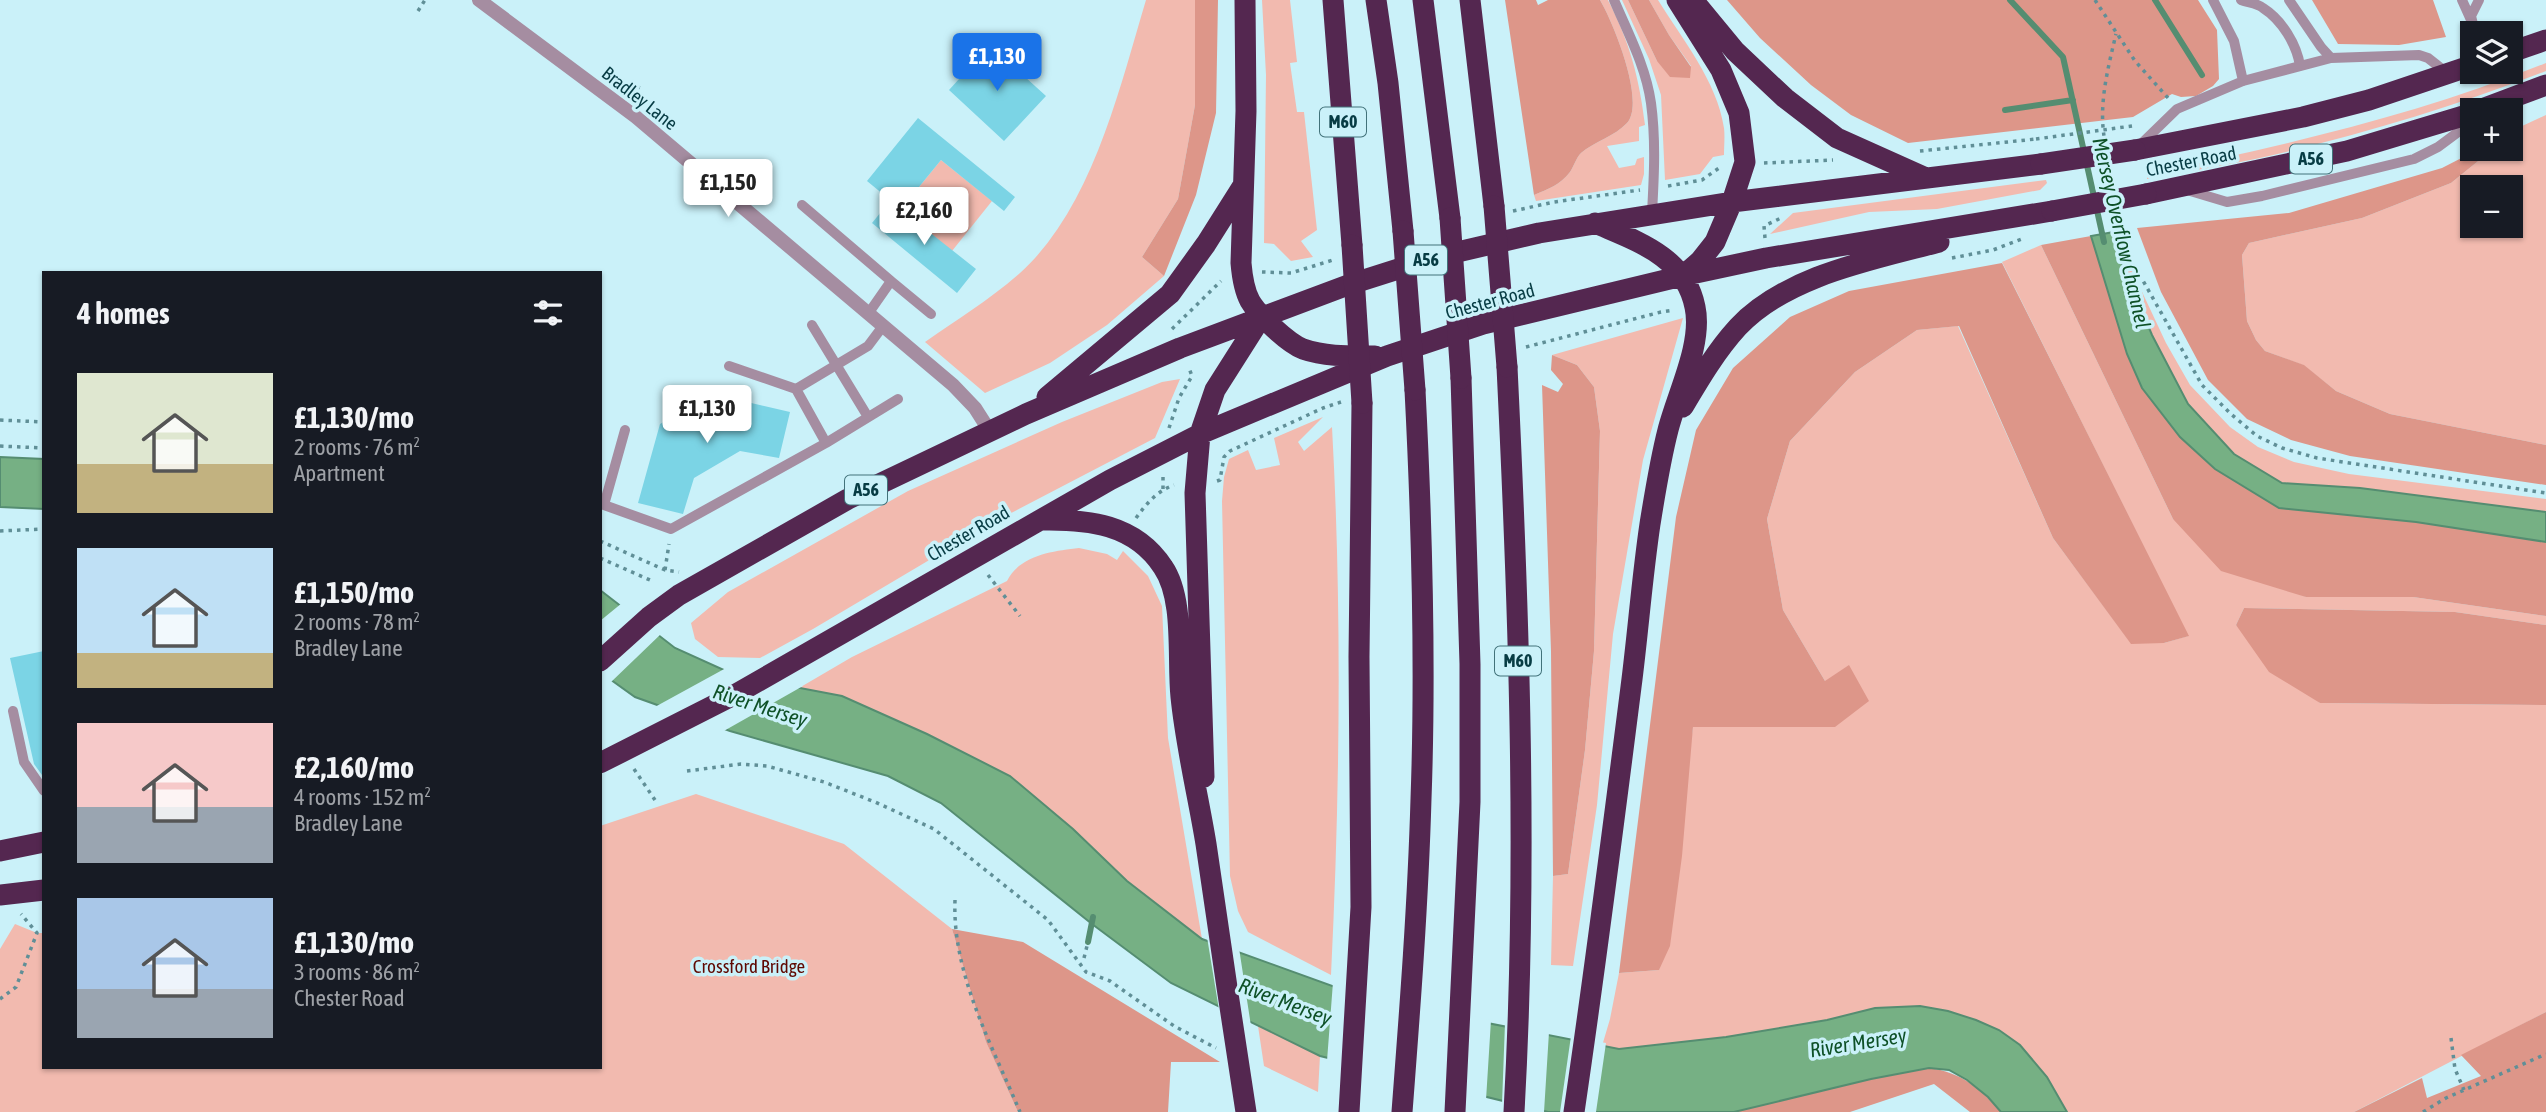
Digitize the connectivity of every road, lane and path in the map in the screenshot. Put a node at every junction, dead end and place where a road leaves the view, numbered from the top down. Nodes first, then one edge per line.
1 (425, 0) edge
2 (479, 0) edge
3 (1245, 0) edge
4 (1333, 0) edge
5 (1376, 0) edge
6 (1423, 0) edge
7 (1469, 0) edge
8 (1614, 0) edge
9 (1677, 0) edge
10 (1693, 0) edge
11 (2095, 0) edge
12 (2213, 0) edge
13 (2241, 0) edge
14 (2289, 0) edge
15 (2462, 0) edge
16 (2479, 0) edge
17 (418, 11) dead end
18 (2471, 21) joint
19 (2116, 34) junction
20 (2546, 40) edge
21 (2523, 48) edge
22 (2331, 58) junction
23 (2300, 66) junction
24 (2460, 70) edge
25 (2448, 74) junction
26 (2243, 82) junction
27 (2546, 85) edge
28 (2513, 98) edge
29 (2177, 109) junction
30 (2460, 117) edge
31 (2101, 118) dead end
32 (2132, 126) dead end
33 (2460, 131) edge
34 (1841, 140) junction
35 (2135, 149) junction
36 (1910, 151) dead end
37 (1744, 153) junction
38 (1926, 178) junction
39 (1242, 187) junction
40 (2178, 188) junction
41 (1732, 202) junction
42 (802, 205) dead end
43 (2052, 211) junction
44 (1652, 213) junction
45 (1595, 223) junction
46 (2120, 240) dead end
47 (1682, 276) junction
48 (891, 281) junction
49 (868, 314) junction
50 (932, 314) dead end
51 (1262, 316) junction
52 (811, 325) dead end
53 (883, 326) junction
54 (1387, 356) junction
55 (836, 365) junction
56 (729, 366) dead end
57 (796, 389) junction
58 (898, 399) dead end
59 (1026, 414) junction
60 (868, 417) junction
61 (0, 420) edge
62 (42, 422) edge
63 (625, 430) dead end
64 (989, 430) junction
65 (1668, 430) junction
66 (1200, 434) junction
67 (826, 443) junction
68 (0, 446) edge
69 (42, 448) edge
70 (1220, 480) dead end
71 (1196, 488) junction
72 (2546, 493) edge
73 (1036, 520) junction
74 (42, 529) edge
75 (671, 529) junction
76 (0, 531) edge
77 (1131, 535) junction
78 (602, 542) edge
79 (973, 557) junction
80 (602, 559) edge
81 (665, 570) junction
82 (710, 576) junction
83 (650, 580) dead end
84 (1020, 615) dead end
85 (602, 659) edge
86 (13, 710) dead end
87 (623, 752) junction
88 (602, 762) edge
89 (687, 771) dead end
90 (42, 788) edge
91 (654, 800) dead end
92 (42, 842) edge
93 (1206, 845) junction
94 (0, 851) edge
95 (42, 890) edge
96 (1, 893) edge
97 (955, 900) dead end
98 (1088, 942) dead end
99 (1084, 958) dead end
100 (0, 999) edge
101 (2451, 1038) dead end
102 (1220, 1050) dead end
103 (2546, 1054) edge
104 (2464, 1090) junction
105 (1020, 1112) edge
106 (1247, 1112) edge
107 (1349, 1112) edge
108 (1402, 1112) edge
109 (1455, 1112) edge
110 (1514, 1112) edge
111 (1574, 1112) edge
112 (2423, 1112) edge

1 - 17 path
2 - 49 street, Bradley Lane
3 - 39 highway
4 - 107 highway, M60, bridge
5 - 108 highway, M60, bridge
6 - 109 highway, M60, bridge
7 - 110 highway, M60, bridge
8 - 44 lane
9 - 37 highway
10 - 34 highway
11 - 19 path
12 - 26 lane
13 - 23 lane
14 - 22 lane
15 - 18 lane
16 - 18 lane
19 - 29 path
19 - 31 path
20 - 21 highway
22 - 23 lane
22 - 25 lane
23 - 26 lane
24 - 25 highway, Chester Road / A56
25 - 35 highway, Chester Road / A56
26 - 29 lane
27 - 28 highway
29 - 35 lane
30 - 40 highway, Chester Road / A56
32 - 36 path, bridge
33 - 40 lane
34 - 37 path
34 - 38 highway
35 - 38 highway, Chester Road / A56, bridge
37 - 41 highway
38 - 41 highway, Chester Road / A56
39 - 51 highway
39 - 59 highway
40 - 43 highway, Chester Road / A56, bridge
41 - 44 highway, Chester Road / A56
41 - 47 highway
42 - 48 lane
43 - 47 highway, Chester Road / A56
43 - 65 highway
44 - 45 highway, Chester Road / A56
45 - 47 highway
45 - 51 highway, Chester Road / A56
46 - 72 path
47 - 54 highway, Chester Road / A56
47 - 65 highway
48 - 49 lane
48 - 50 lane
49 - 53 street, Bradley Lane
51 - 54 highway, A56
51 - 59 highway, Chester Road / A56
51 - 66 highway
52 - 55 lane
53 - 55 lane
53 - 64 street, Bradley Lane
54 - 66 highway, Chester Road / A56
55 - 57 lane
55 - 60 lane
56 - 57 lane
57 - 67 lane
58 - 60 lane
59 - 64 highway, Chester Road / A56
60 - 67 lane
61 - 62 path
63 - 75 lane
64 - 82 highway, Chester Road / A56
65 - 111 highway
66 - 71 highway
66 - 73 highway, Chester Road / A56
67 - 75 lane
68 - 69 path
70 - 71 path
71 - 77 path
71 - 93 highway
73 - 77 highway
73 - 79 highway, Chester Road / A56
74 - 76 path
75 - 81 path
77 - 93 highway
78 - 81 path
79 - 84 path
79 - 87 highway, Chester Road / A56
80 - 83 path
81 - 82 path
82 - 85 highway, Chester Road / A56
86 - 90 lane
87 - 88 highway, Chester Road / A56
87 - 91 path
89 - 102 path
92 - 94 highway
93 - 106 highway
95 - 96 highway
96 - 100 path
97 - 105 path
98 - 99 path
101 - 104 path
103 - 104 path
104 - 112 path

